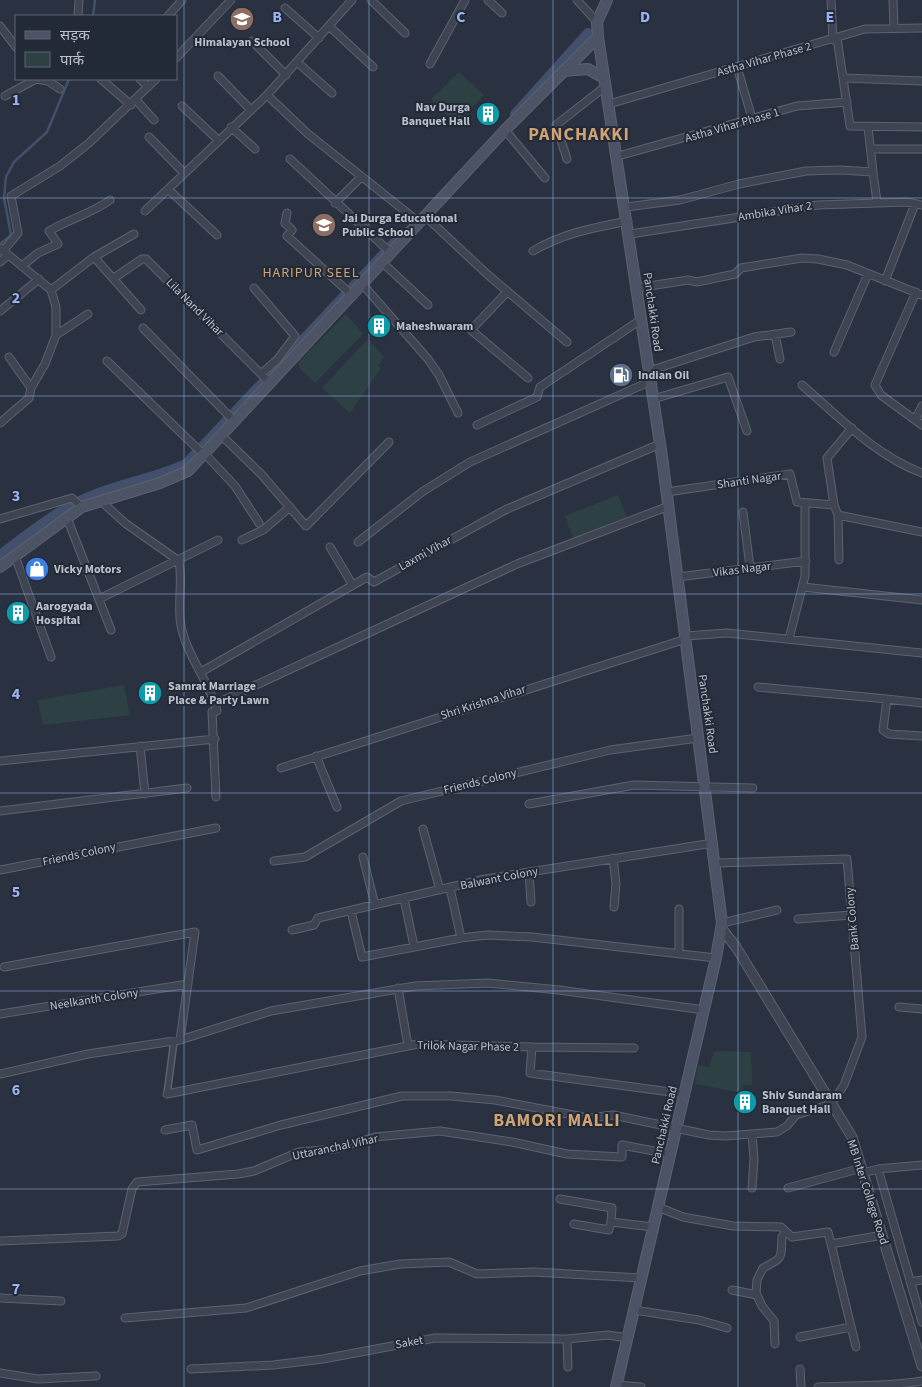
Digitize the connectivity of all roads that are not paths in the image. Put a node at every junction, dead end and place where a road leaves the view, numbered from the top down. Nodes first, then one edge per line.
1 (79, 0) edge
2 (182, 0) edge
3 (231, 0) edge
4 (371, 0) edge
5 (465, 0) edge
6 (488, 0) edge
7 (577, 0) edge
8 (608, 0) edge
9 (831, 0) edge
10 (893, 0) edge
11 (350, 1) edge
12 (286, 8) dead end
13 (502, 13) dead end
14 (78, 15) edge
15 (169, 15) edge
16 (597, 22) junction
17 (0, 26) edge
18 (329, 26) junction
19 (894, 28) junction
20 (922, 28) edge
21 (405, 33) dead end
22 (598, 37) junction
23 (319, 38) junction
24 (835, 39) junction
25 (252, 41) dead end
26 (15, 46) edge
27 (178, 56) edge
28 (297, 62) junction
29 (430, 64) dead end
30 (737, 66) junction
31 (373, 67) dead end
32 (563, 71) junction
33 (286, 74) junction
34 (218, 76) dead end
35 (844, 78) junction
36 (34, 80) edge
37 (42, 80) edge
38 (102, 80) edge
39 (141, 80) edge
40 (155, 80) edge
41 (922, 81) edge
42 (605, 82) junction
43 (148, 87) junction
44 (60, 89) dead end
45 (332, 93) dead end
46 (267, 95) junction
47 (5, 96) dead end
48 (133, 102) junction
49 (848, 102) junction
50 (609, 104) junction
51 (182, 106) dead end
52 (251, 110) junction
53 (752, 118) junction
54 (154, 120) dead end
55 (231, 127) junction
56 (868, 127) junction
57 (922, 127) edge
58 (506, 130) junction
59 (149, 137) dead end
60 (218, 140) junction
61 (255, 149) dead end
62 (871, 149) junction
63 (922, 149) edge
64 (618, 156) junction
65 (290, 159) dead end
66 (567, 159) dead end
67 (873, 172) junction
68 (184, 173) junction
69 (361, 176) junction
70 (545, 178) dead end
71 (168, 189) junction
72 (110, 200) dead end
73 (336, 202) junction
74 (877, 202) junction
75 (918, 205) edge
76 (626, 207) junction
77 (145, 211) dead end
78 (287, 213) dead end
79 (419, 219) junction
80 (628, 221) junction
81 (134, 234) dead end
82 (630, 234) junction
83 (217, 235) dead end
84 (3, 251) edge
85 (389, 251) junction
86 (533, 251) dead end
87 (94, 257) junction
88 (0, 262) edge
89 (383, 263) junction
90 (22, 266) junction
91 (868, 274) junction
92 (114, 278) junction
93 (39, 279) junction
94 (886, 280) junction
95 (363, 285) junction
96 (254, 288) dead end
97 (637, 288) junction
98 (51, 290) junction
99 (507, 292) junction
100 (349, 293) junction
101 (919, 294) edge
102 (428, 305) dead end
103 (142, 310) dead end
104 (0, 311) edge
105 (88, 314) dead end
106 (642, 319) junction
107 (143, 328) dead end
108 (790, 332) dead end
109 (775, 334) junction
110 (56, 335) junction
111 (567, 342) dead end
112 (834, 352) dead end
113 (9, 357) dead end
114 (780, 359) dead end
115 (107, 361) dead end
116 (650, 376) junction
117 (265, 378) junction
118 (528, 378) dead end
119 (802, 386) dead end
120 (32, 388) junction
121 (654, 399) junction
122 (922, 406) edge
123 (458, 413) dead end
124 (231, 419) junction
125 (916, 420) junction
126 (0, 424) edge
127 (477, 425) dead end
128 (922, 425) edge
129 (852, 428) junction
130 (747, 431) dead end
131 (222, 436) junction
132 (389, 442) dead end
133 (660, 444) junction
134 (201, 453) junction
135 (922, 473) edge
136 (667, 492) junction
137 (101, 501) junction
138 (79, 503) junction
139 (805, 504) junction
140 (834, 505) junction
141 (668, 506) junction
142 (290, 507) junction
143 (743, 512) dead end
144 (838, 515) junction
145 (67, 518) junction
146 (0, 519) edge
147 (259, 523) dead end
148 (922, 532) edge
149 (218, 540) dead end
150 (242, 540) dead end
151 (358, 542) dead end
152 (330, 548) dead end
153 (15, 556) junction
154 (839, 560) dead end
155 (179, 561) junction
156 (806, 561) junction
157 (0, 567) edge
158 (750, 567) junction
159 (678, 577) junction
160 (352, 584) junction
161 (803, 587) junction
162 (99, 599) junction
163 (922, 600) edge
164 (111, 630) dead end
165 (686, 637) junction
166 (789, 639) junction
167 (922, 653) edge
168 (51, 657) dead end
169 (201, 672) junction
170 (758, 687) dead end
171 (887, 699) junction
172 (922, 703) edge
173 (215, 704) junction
174 (922, 736) edge
175 (698, 738) junction
176 (214, 739) junction
177 (140, 746) junction
178 (316, 756) junction
179 (0, 761) edge
180 (281, 768) dead end
181 (187, 788) dead end
182 (705, 788) junction
183 (753, 788) dead end
184 (144, 794) junction
185 (216, 797) dead end
186 (529, 804) dead end
187 (337, 807) dead end
188 (0, 811) edge
189 (216, 828) dead end
190 (423, 829) dead end
191 (713, 843) junction
192 (363, 857) dead end
193 (613, 858) junction
194 (274, 861) dead end
195 (716, 863) junction
196 (0, 870) edge
197 (529, 872) junction
198 (450, 888) junction
199 (440, 890) junction
200 (404, 899) junction
201 (531, 902) dead end
202 (375, 905) junction
203 (614, 907) dead end
204 (679, 909) dead end
205 (777, 910) dead end
206 (351, 911) junction
207 (852, 915) junction
208 (798, 919) dead end
209 (722, 926) junction
210 (292, 930) dead end
211 (461, 938) junction
212 (414, 946) junction
213 (678, 954) junction
214 (716, 958) junction
215 (4, 967) dead end
216 (188, 984) junction
217 (398, 988) junction
218 (899, 1007) dead end
219 (922, 1009) edge
220 (704, 1010) junction
221 (0, 1014) edge
222 (177, 1040) junction
223 (408, 1046) junction
224 (532, 1047) junction
225 (634, 1048) dead end
226 (0, 1074) edge
227 (166, 1094) joint
228 (685, 1094) junction
229 (831, 1104) junction
230 (677, 1127) junction
231 (165, 1130) dead end
232 (752, 1134) junction
233 (670, 1154) junction
234 (922, 1165) edge
235 (878, 1169) junction
236 (863, 1171) junction
237 (752, 1188) dead end
238 (788, 1188) dead end
239 (560, 1199) dead end
240 (658, 1207) junction
241 (611, 1222) junction
242 (574, 1224) dead end
243 (653, 1227) junction
244 (786, 1232) junction
245 (883, 1236) junction
246 (0, 1241) edge
247 (831, 1244) junction
248 (642, 1278) junction
249 (922, 1280) edge
250 (910, 1282) junction
251 (732, 1290) dead end
252 (757, 1295) junction
253 (0, 1298) edge
254 (61, 1301) dead end
255 (634, 1310) junction
256 (125, 1318) dead end
257 (922, 1322) edge
258 (851, 1327) junction
259 (727, 1328) dead end
260 (800, 1337) dead end
261 (628, 1338) junction
262 (566, 1339) junction
263 (775, 1344) dead end
264 (856, 1347) dead end
265 (922, 1366) edge
266 (568, 1368) dead end
267 (191, 1369) dead end
268 (800, 1369) dead end
269 (0, 1373) edge
270 (96, 1376) dead end
271 (922, 1381) edge
272 (616, 1386) edge
273 (641, 1387) edge
274 (801, 1387) edge
275 (818, 1387) edge

1 - 14 street
2 - 15 street
3 - 27 street
4 - 21 street
5 - 29 street
6 - 13 street
7 - 16 street
8 - 16 main road
9 - 24 street
10 - 19 street
11 - 18 street
12 - 23 street
16 - 22 main road, Panchakki Road
17 - 26 street
18 - 23 street
18 - 31 street
19 - 20 street, Astha Vihar Phase 2
19 - 24 street, Astha Vihar Phase 2
22 - 32 main road
22 - 42 main road, Panchakki Road
23 - 28 street
24 - 30 street, Astha Vihar Phase 2
24 - 35 street
25 - 33 street
28 - 33 street
28 - 45 street
30 - 50 street, Astha Vihar Phase 2
30 - 53 street
32 - 42 main road
32 - 58 main road
33 - 46 street
34 - 52 street
35 - 41 street
35 - 49 street
36 - 47 street
37 - 44 street
38 - 48 street
39 - 43 street
40 - 43 street
42 - 50 main road, Panchakki Road
42 - 66 street
43 - 48 street
46 - 52 street
46 - 69 street
48 - 54 street
48 - 84 street
49 - 53 street, Astha Vihar Phase 1
49 - 56 street
50 - 64 main road, Panchakki Road
51 - 60 street
52 - 55 street
53 - 64 street, Astha Vihar Phase 1
55 - 60 street
55 - 61 street
56 - 57 street
56 - 62 street
58 - 70 street
58 - 79 main road
59 - 68 street
60 - 68 street
62 - 63 street
62 - 67 street
64 - 76 main road, Panchakki Road
65 - 73 street
67 - 74 street
67 - 76 street
68 - 71 street
69 - 73 street
69 - 79 street
71 - 77 street
71 - 83 street
72 - 90 street
73 - 85 street
74 - 75 street, Ambika Vihar 2
74 - 82 street, Ambika Vihar 2
75 - 94 street
76 - 80 main road, Panchakki Road
78 - 100 street
79 - 85 main road
79 - 99 street
80 - 82 main road, Panchakki Road
80 - 86 street
81 - 87 street
82 - 97 main road, Panchakki Road
84 - 88 street
84 - 90 street
85 - 89 main road
87 - 92 street
87 - 98 street
89 - 95 main road
89 - 102 street
90 - 93 street
91 - 94 street
91 - 97 street
91 - 112 street
92 - 103 street
92 - 117 street, Lila Nand Vihar
93 - 98 street
93 - 104 street
94 - 101 street
95 - 100 main road
95 - 123 street
96 - 117 street
97 - 106 main road, Panchakki Road
98 - 110 street
99 - 111 street
99 - 118 street
100 - 117 main road
101 - 125 street
105 - 110 street
106 - 116 main road, Panchakki Road
106 - 127 street
107 - 124 street
108 - 109 street
109 - 114 street
109 - 116 street
110 - 120 street
113 - 120 street
115 - 134 street
116 - 121 main road, Panchakki Road
116 - 151 street
117 - 124 main road
119 - 129 street
120 - 126 street
121 - 130 street
121 - 133 main road, Panchakki Road
122 - 125 street
124 - 131 main road
125 - 128 street
129 - 135 street
129 - 140 street
131 - 134 main road
131 - 142 street
132 - 142 street
133 - 136 main road, Panchakki Road
133 - 160 street, Laxmi Vihar
134 - 137 main road
134 - 147 street
136 - 139 street, Shanti Nagar
136 - 141 main road, Panchakki Road
137 - 138 main road
137 - 155 street
138 - 145 main road
138 - 146 street
139 - 140 street
139 - 156 street
140 - 144 street
141 - 159 main road, Panchakki Road
141 - 173 street
142 - 150 street
143 - 158 street
144 - 148 street
144 - 154 street
145 - 153 main road
145 - 162 street
149 - 155 street
152 - 160 street
153 - 157 main road
153 - 168 street
155 - 162 street
155 - 169 street
156 - 158 street, Vikas Nagar
156 - 161 street
158 - 159 street, Vikas Nagar
159 - 165 main road, Panchakki Road
160 - 169 street, Laxmi Vihar
161 - 163 street
161 - 166 street
162 - 164 street
165 - 166 street, Shri Krishna Vihar
165 - 175 main road, Panchakki Road
165 - 178 street, Shri Krishna Vihar
166 - 167 street, Shri Krishna Vihar
169 - 173 street
170 - 171 street
171 - 172 street
171 - 174 street
173 - 176 street
175 - 182 main road, Panchakki Road
175 - 194 street, Friends Colony
176 - 177 street
176 - 185 street
177 - 179 street
177 - 184 street
178 - 180 street, Shri Krishna Vihar
178 - 187 street
181 - 184 street
182 - 183 street
182 - 186 street
182 - 191 main road, Panchakki Road
184 - 188 street
189 - 196 street, Friends Colony
190 - 199 street
191 - 193 street, Balwant Colony
191 - 195 main road, Panchakki Road
192 - 202 street
193 - 197 street, Balwant Colony
193 - 203 street
195 - 207 street, Bank Colony
195 - 209 main road, Panchakki Road
197 - 198 street, Balwant Colony
197 - 201 street
198 - 199 street, Balwant Colony
198 - 211 street
199 - 200 street, Balwant Colony
200 - 202 street, Balwant Colony
200 - 212 street
202 - 206 street, Balwant Colony
204 - 213 street
205 - 209 street
206 - 210 street, Balwant Colony
206 - 212 street
207 - 208 street
207 - 229 street, Bank Colony
209 - 214 main road, Panchakki Road
209 - 229 street, MB Inter College Road
211 - 212 street
211 - 213 street
213 - 214 street
214 - 220 main road, Panchakki Road
215 - 216 street
216 - 221 street, Neelkanth Colony
216 - 222 street
217 - 220 street
217 - 222 street
217 - 223 street
218 - 219 street
220 - 228 main road, Panchakki Road
222 - 226 street
222 - 227 street
223 - 224 street, Trilok Nagar Phase 2
223 - 227 street, Trilok Nagar Phase 2
224 - 225 street
224 - 228 street, Trilok Nagar Phase 2
228 - 230 main road, Panchakki Road
229 - 232 street
229 - 236 street, MB Inter College Road
230 - 231 street
230 - 232 street
230 - 233 main road, Panchakki Road
232 - 237 street
233 - 240 main road, Panchakki Road
233 - 246 street, Uttaranchal Vihar
234 - 235 street
235 - 236 street
235 - 250 street
236 - 238 street
236 - 245 street, MB Inter College Road
239 - 241 street
240 - 243 main road, Panchakki Road
240 - 244 street
241 - 242 street
241 - 243 street
243 - 248 main road, Panchakki Road
244 - 247 street
244 - 252 street
245 - 247 street
245 - 265 street, MB Inter College Road
247 - 258 street
248 - 255 main road, Panchakki Road
248 - 256 street
249 - 250 street
250 - 257 street
251 - 252 street
252 - 263 street
253 - 254 street
255 - 259 street
255 - 261 main road, Panchakki Road
258 - 260 street
258 - 264 street
261 - 262 street, Saket
261 - 272 main road, Panchakki Road
262 - 266 street
262 - 267 street, Saket
268 - 274 street
269 - 270 street
271 - 275 street
272 - 273 street

